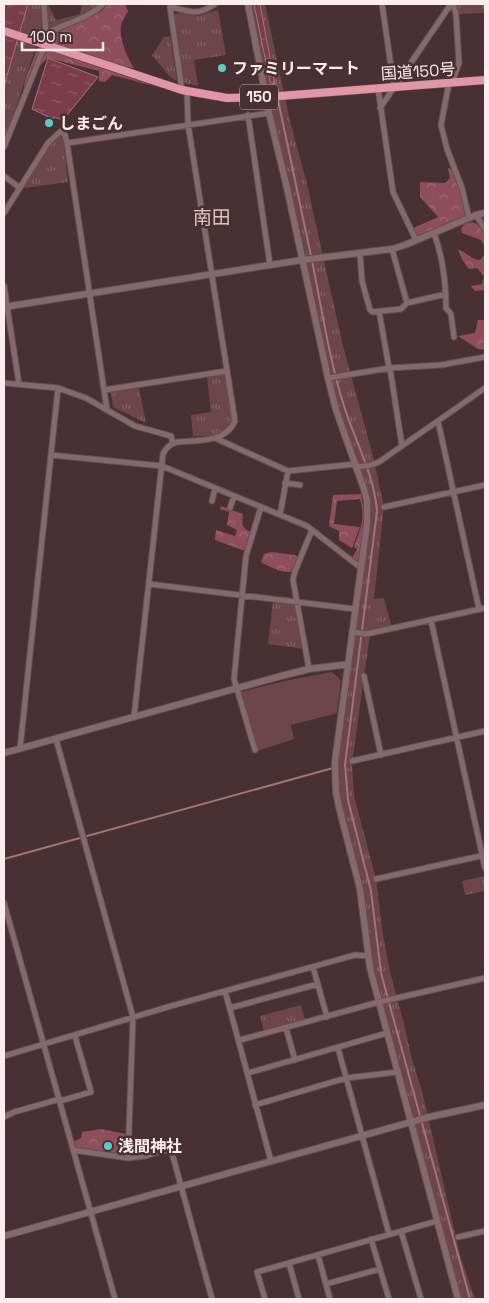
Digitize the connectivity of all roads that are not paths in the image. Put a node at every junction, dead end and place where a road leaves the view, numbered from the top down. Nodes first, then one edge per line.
1 (44, 4) edge
2 (103, 4) edge
3 (215, 4) edge
4 (248, 4) edge
5 (382, 4) edge
6 (452, 4) edge
7 (4, 31) edge
8 (46, 34) junction
9 (42, 45) junction
10 (485, 80) edge
11 (450, 82) junction
12 (394, 87) junction
13 (378, 88) junction
14 (184, 91) junction
15 (267, 97) junction
16 (380, 108) junction
17 (269, 113) junction
18 (248, 116) junction
19 (188, 124) junction
20 (67, 143) junction
21 (4, 147) edge
22 (4, 176) edge
23 (20, 188) junction
24 (4, 213) edge
25 (485, 213) edge
26 (473, 217) junction
27 (485, 229) edge
28 (434, 233) junction
29 (416, 240) junction
30 (392, 249) junction
31 (360, 253) junction
32 (302, 260) junction
33 (270, 265) junction
34 (212, 274) junction
35 (4, 286) edge
36 (90, 293) junction
37 (446, 294) junction
38 (407, 303) junction
39 (5, 306) edge
40 (379, 311) junction
41 (454, 337) dead end
42 (485, 357) edge
43 (390, 368) junction
44 (227, 370) junction
45 (329, 378) junction
46 (4, 383) edge
47 (19, 384) junction
48 (58, 388) junction
49 (485, 388) edge
50 (104, 390) junction
51 (108, 410) junction
52 (438, 421) junction
53 (215, 438) junction
54 (173, 443) junction
55 (402, 446) junction
56 (51, 455) junction
57 (162, 466) junction
58 (356, 466) junction
59 (288, 471) junction
60 (278, 481) dead end
61 (286, 483) junction
62 (300, 485) dead end
63 (485, 485) edge
64 (215, 488) junction
65 (454, 492) junction
66 (234, 496) junction
67 (212, 501) dead end
68 (261, 507) junction
69 (384, 507) dead end
70 (230, 508) dead end
71 (280, 515) junction
72 (312, 530) junction
73 (361, 568) junction
74 (149, 584) junction
75 (242, 595) junction
76 (298, 602) junction
77 (355, 609) junction
78 (482, 609) edge
79 (431, 620) junction
80 (354, 632) junction
81 (348, 665) junction
82 (309, 669) junction
83 (364, 676) dead end
84 (236, 688) junction
85 (134, 717) junction
86 (485, 731) edge
87 (457, 738) junction
88 (56, 739) junction
89 (20, 749) junction
90 (255, 750) dead end
91 (4, 753) edge
92 (381, 755) junction
93 (352, 761) dead end
94 (484, 856) edge
95 (485, 868) edge
96 (376, 880) dead end
97 (4, 903) edge
98 (368, 956) junction
99 (313, 967) junction
100 (485, 978) edge
101 (318, 984) junction
102 (225, 991) junction
103 (381, 1002) junction
104 (230, 1008) junction
105 (327, 1016) junction
106 (133, 1017) junction
107 (286, 1028) junction
108 (387, 1033) junction
109 (75, 1036) junction
110 (240, 1040) junction
111 (44, 1045) junction
112 (338, 1048) junction
113 (4, 1056) edge
114 (295, 1060) junction
115 (398, 1072) junction
116 (248, 1073) junction
117 (346, 1078) junction
118 (60, 1100) junction
119 (255, 1105) junction
120 (485, 1105) edge
121 (4, 1117) edge
122 (412, 1122) junction
123 (361, 1136) junction
124 (73, 1150) junction
125 (128, 1158) junction
126 (271, 1161) junction
127 (180, 1186) junction
128 (90, 1212) junction
129 (437, 1221) junction
130 (401, 1231) junction
131 (485, 1231) edge
132 (389, 1234) junction
133 (4, 1236) edge
134 (458, 1237) dead end
135 (371, 1239) junction
136 (318, 1255) junction
137 (289, 1263) junction
138 (380, 1269) junction
139 (326, 1284) junction
140 (115, 1299) edge
141 (212, 1299) edge
142 (265, 1299) edge
143 (299, 1299) edge
144 (330, 1299) edge
145 (389, 1299) edge
146 (421, 1299) edge
147 (458, 1299) edge

1 - 8 street
2 - 8 street
3 - 14 street
4 - 15 street
5 - 12 street
6 - 11 street
6 - 12 street
7 - 9 highway, 国道150号 / 150
8 - 9 street
9 - 14 highway, 国道150号 / 150
9 - 21 street
10 - 11 highway, 国道150号 / 150
11 - 12 highway, 国道150号 / 150
11 - 26 street
12 - 13 highway, 国道150号 / 150
12 - 16 street
13 - 15 highway, 国道150号 / 150
13 - 16 street
14 - 15 highway, 国道150号 / 150
14 - 19 street
15 - 17 street
16 - 29 street
17 - 18 street
17 - 32 street
18 - 19 street
18 - 33 street
19 - 20 street
19 - 34 street
20 - 23 street
20 - 36 street
22 - 23 street
23 - 24 street
25 - 26 street
26 - 27 street
26 - 28 street
28 - 29 street
28 - 37 street
29 - 30 street
30 - 31 street
30 - 38 street
31 - 32 street
31 - 40 street
32 - 33 street
32 - 45 street
33 - 34 street
34 - 36 street
34 - 44 street
35 - 39 street
36 - 39 street
36 - 50 street
37 - 38 street
37 - 41 street
38 - 40 street
39 - 47 street
40 - 43 street
42 - 43 street
43 - 45 street
43 - 55 street
44 - 50 street
44 - 53 street
45 - 58 street
46 - 47 street
47 - 48 street
48 - 51 street
48 - 56 street
49 - 52 street
50 - 51 street
51 - 54 street
52 - 55 street
52 - 65 street
53 - 54 street
53 - 59 street
54 - 57 street
55 - 58 street
56 - 57 street
56 - 89 street
57 - 64 street
57 - 74 street
58 - 59 street
58 - 73 street
59 - 61 street
60 - 61 street
61 - 62 street
61 - 71 street
63 - 65 street
64 - 66 street
64 - 67 street
65 - 69 street
65 - 78 street
66 - 68 street
66 - 70 street
68 - 71 street
68 - 75 street
71 - 72 street
72 - 73 street
72 - 76 street
73 - 77 street
74 - 75 street
74 - 85 street
75 - 76 street
75 - 84 street
76 - 77 street
76 - 82 street
77 - 80 street
78 - 79 street
79 - 80 street
79 - 87 street
80 - 81 street
81 - 82 street
81 - 98 street
82 - 84 street
83 - 92 street
84 - 85 street
84 - 90 street
85 - 88 street
86 - 87 street
87 - 92 street
87 - 94 street
88 - 89 street
88 - 106 street
89 - 91 street
92 - 93 street
94 - 95 street
94 - 96 street
97 - 111 street
98 - 99 street
98 - 103 street
99 - 101 street
99 - 102 street
100 - 103 street
101 - 104 street
101 - 105 street
102 - 104 street
102 - 106 street
103 - 105 street
103 - 108 street
104 - 110 street
105 - 107 street
106 - 109 street
106 - 125 street
107 - 110 street
107 - 114 street
108 - 112 street
108 - 115 street
109 - 111 street
109 - 118 street
110 - 116 street
111 - 113 street
111 - 118 street
112 - 114 street
112 - 117 street
114 - 116 street
115 - 117 street
115 - 122 street
116 - 119 street
117 - 119 street
117 - 123 street
118 - 121 street
118 - 124 street
119 - 126 street
120 - 122 street
122 - 123 street
122 - 129 street
123 - 126 street
123 - 132 street
124 - 125 street
124 - 128 street
125 - 127 street
126 - 127 street
127 - 128 street
127 - 141 street
128 - 133 street
128 - 140 street
129 - 130 street
129 - 147 street
130 - 132 street
130 - 146 street
131 - 134 street
132 - 135 street
135 - 136 street
135 - 138 street
136 - 137 street
136 - 139 street
137 - 142 street
137 - 143 street
138 - 139 street
138 - 145 street
139 - 144 street

